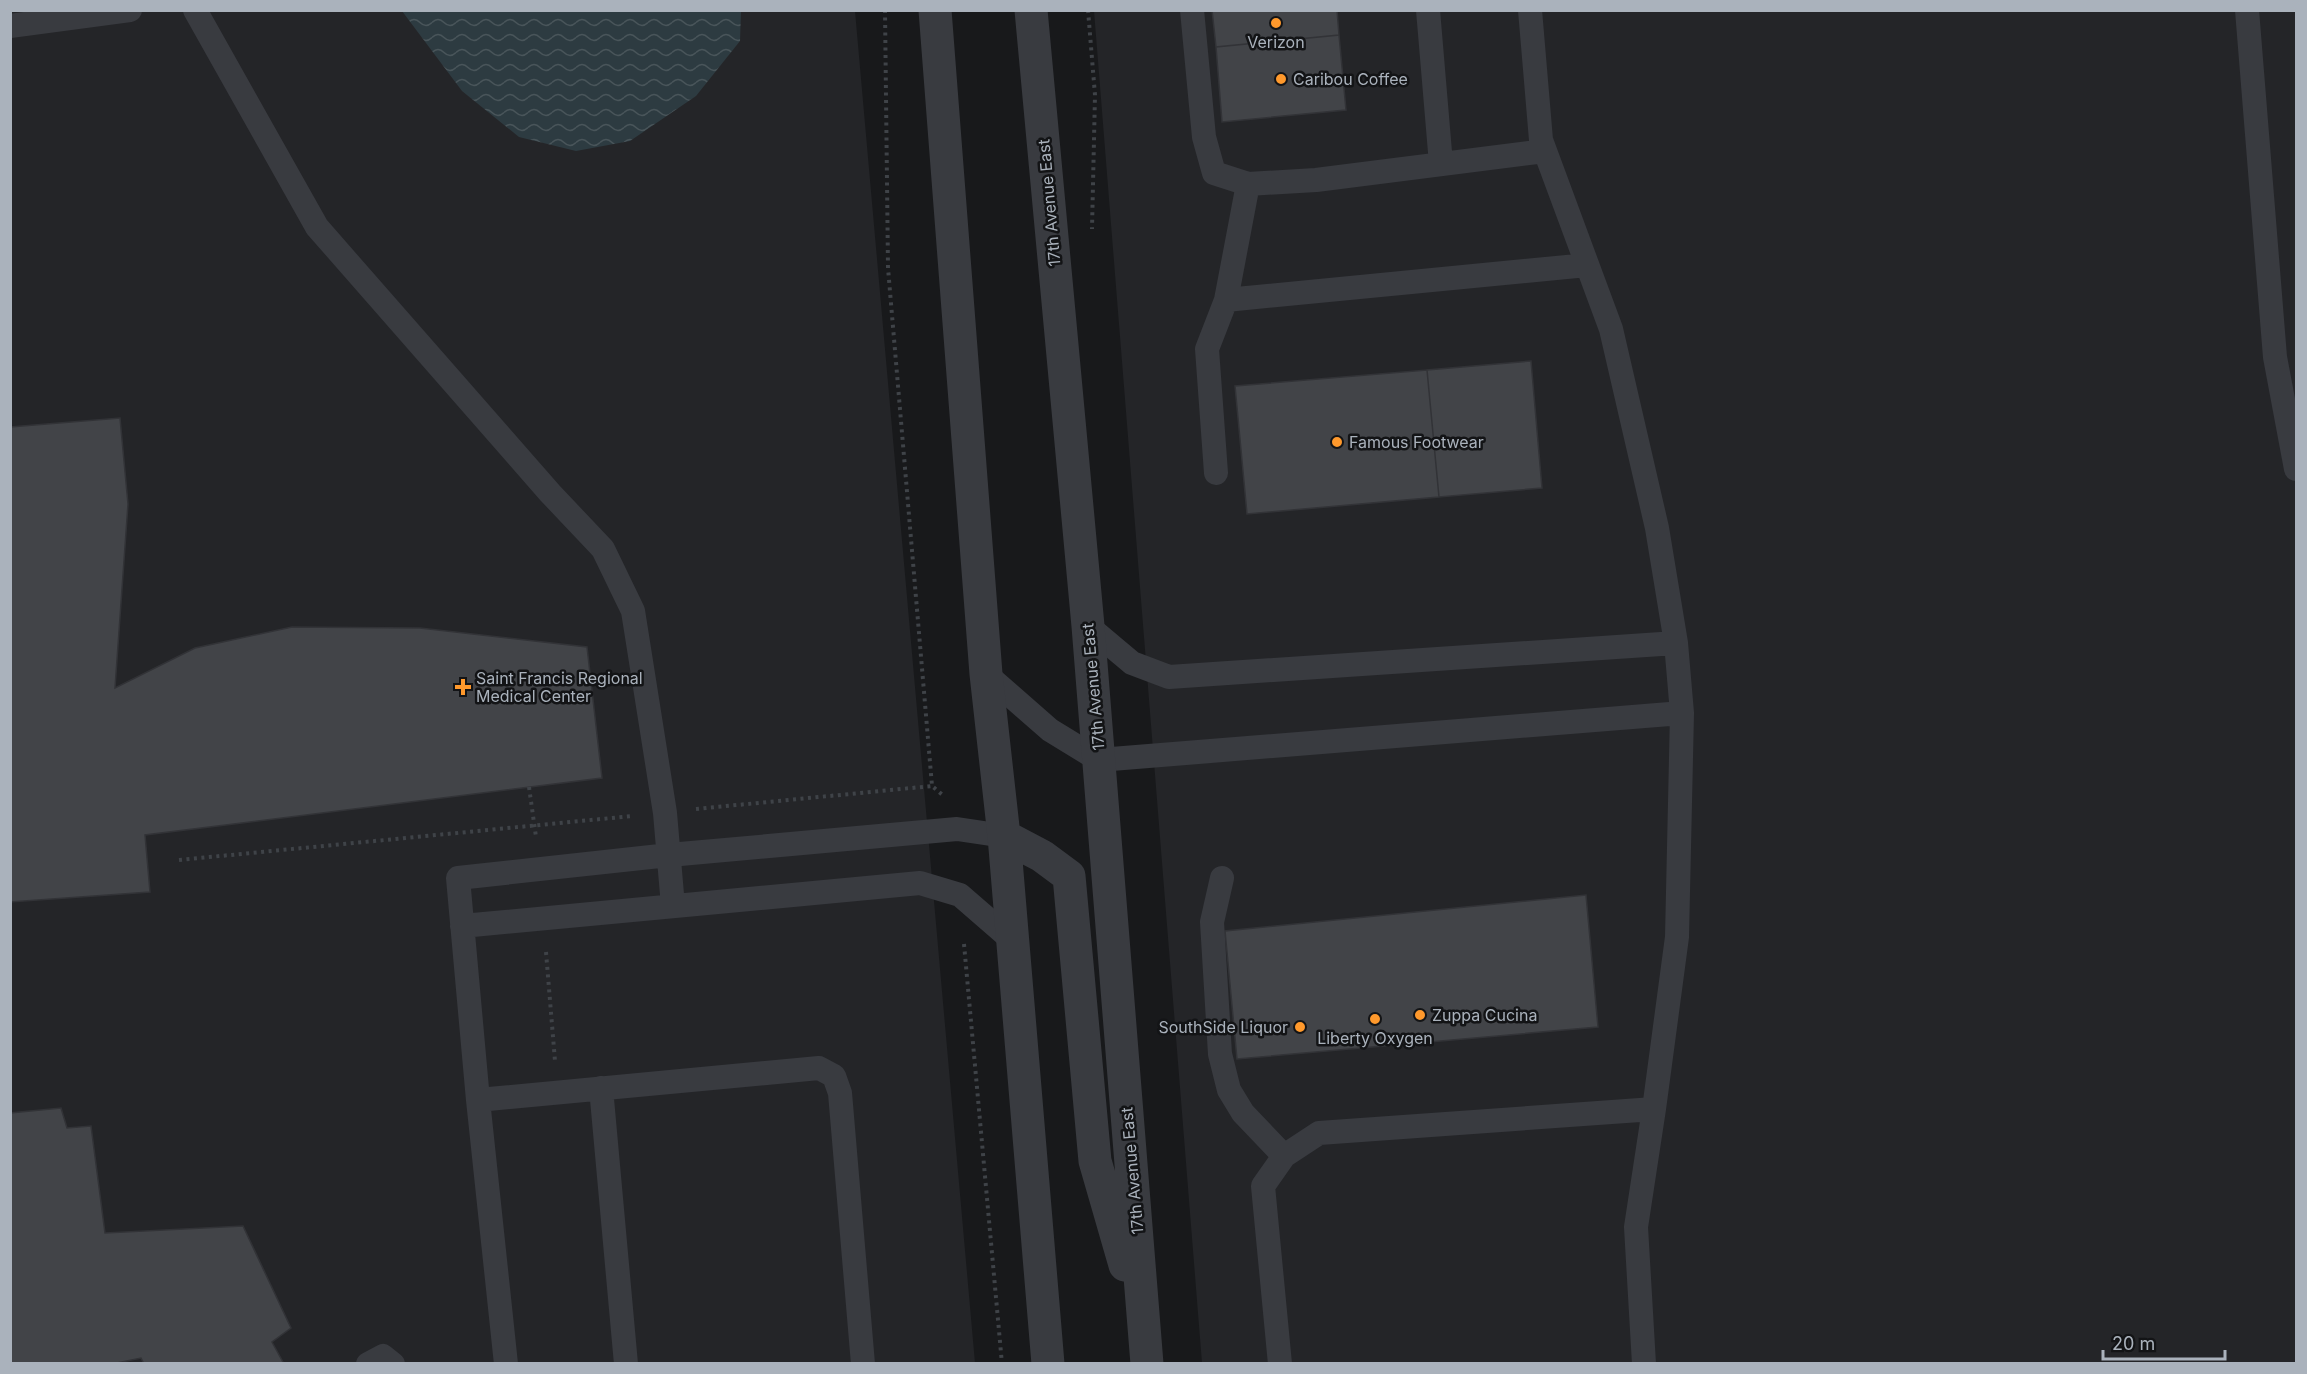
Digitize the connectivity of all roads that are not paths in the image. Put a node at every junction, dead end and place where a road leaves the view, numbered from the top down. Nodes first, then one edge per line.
1 (130, 10) edge
2 (195, 10) edge
3 (936, 10) edge
4 (1031, 10) edge
5 (1192, 10) edge
6 (1428, 10) edge
7 (1530, 10) edge
8 (2247, 10) edge
9 (10, 26) edge
10 (1545, 152) junction
11 (1441, 164) junction
12 (1248, 184) junction
13 (1587, 265) junction
14 (1227, 300) junction
15 (2296, 469) edge
16 (1216, 473) dead end
17 (1088, 626) junction
18 (1676, 643) junction
19 (986, 674) junction
20 (1682, 713) junction
21 (1099, 760) junction
22 (1004, 837) junction
23 (669, 855) junction
24 (1222, 878) dead end
25 (673, 906) junction
26 (462, 926) junction
27 (1013, 941) junction
28 (601, 1088) junction
29 (478, 1100) junction
30 (1654, 1109) junction
31 (1284, 1156) junction
32 (1146, 1348) edge
33 (368, 1364) edge
34 (393, 1364) edge
35 (506, 1364) edge
36 (626, 1364) edge
37 (863, 1364) edge
38 (1048, 1364) edge
39 (1280, 1364) edge
40 (1644, 1364) edge

1 - 9 lane
2 - 23 lane
3 - 19 street
4 - 17 street, 17th Avenue East
5 - 12 lane
6 - 11 lane
7 - 10 lane
8 - 15 lane
10 - 11 lane
10 - 13 lane
11 - 12 lane
12 - 14 lane
13 - 14 lane
13 - 18 lane
14 - 16 lane
17 - 18 lane
17 - 21 street, 17th Avenue East
18 - 20 lane
19 - 21 lane
19 - 22 street
20 - 21 lane
20 - 30 lane
21 - 32 street, 17th Avenue East
22 - 23 lane
22 - 27 street
22 - 32 street
23 - 25 lane
23 - 26 lane
24 - 31 lane
25 - 26 lane
25 - 27 lane
26 - 29 lane
27 - 38 street
28 - 29 lane
28 - 36 lane
28 - 37 lane
29 - 35 lane
30 - 31 lane
30 - 40 lane
31 - 39 lane
33 - 34 lane

